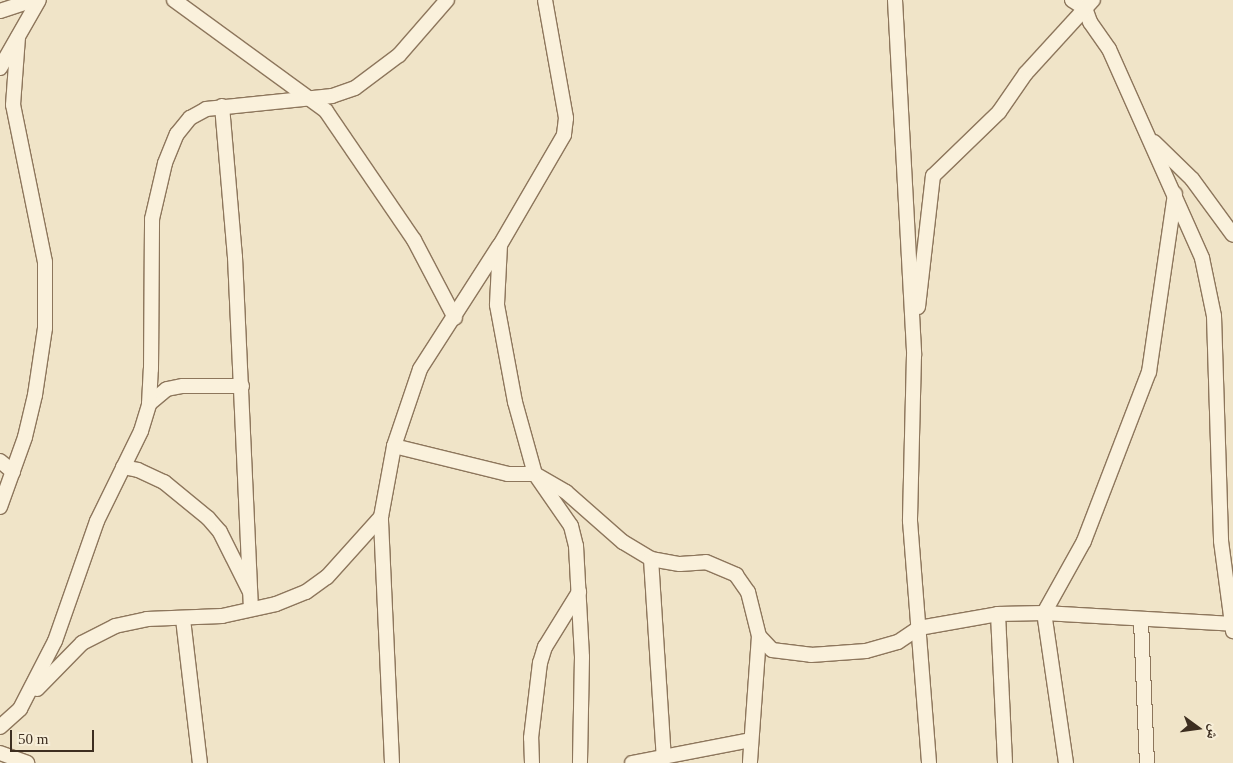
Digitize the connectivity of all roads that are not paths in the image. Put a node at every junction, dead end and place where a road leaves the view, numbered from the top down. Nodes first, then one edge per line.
1 (33, 0) edge
2 (39, 0) edge
3 (174, 0) edge
4 (447, 0) edge
5 (544, 0) edge
6 (895, 0) edge
7 (1072, 0) edge
8 (1089, 4) edge
9 (0, 11) edge
10 (18, 37) junction
11 (0, 68) edge
12 (310, 98) junction
13 (222, 106) junction
14 (1145, 133) junction
15 (1175, 192) junction
16 (1233, 235) edge
17 (500, 245) junction
18 (455, 318) junction
19 (914, 355) junction
20 (242, 386) junction
21 (148, 404) junction
22 (394, 446) junction
23 (0, 461) edge
24 (123, 467) junction
25 (13, 472) junction
26 (535, 474) junction
27 (0, 506) edge
28 (381, 516) junction
29 (651, 559) junction
30 (579, 592) junction
31 (257, 606) junction
32 (1044, 613) junction
33 (998, 614) junction
34 (183, 619) junction
35 (1141, 621) junction
36 (1233, 627) edge
37 (919, 628) junction
38 (758, 636) junction
39 (20, 709) junction
40 (0, 728) edge
41 (750, 740) junction
42 (0, 753) edge
43 (664, 758) junction
44 (27, 763) edge
45 (200, 763) edge
46 (392, 763) edge
47 (532, 763) edge
48 (580, 763) edge
49 (632, 763) edge
50 (750, 763) edge
51 (929, 763) edge
52 (1005, 763) edge
53 (1066, 763) edge
54 (1147, 763) edge

1 - 9 street
2 - 10 street
3 - 12 street
4 - 12 street
5 - 17 street
6 - 19 street
7 - 8 street
8 - 14 street
8 - 19 street
10 - 11 street
10 - 25 street
12 - 13 street
12 - 18 street
13 - 20 street
13 - 21 street
14 - 15 street
14 - 16 street
15 - 32 street
15 - 36 street
17 - 18 street
17 - 26 street
18 - 22 street
19 - 37 street
20 - 21 street
20 - 31 street
21 - 24 street
22 - 26 street
22 - 28 street
23 - 25 street
24 - 31 street
24 - 39 street
25 - 27 street
26 - 29 street
26 - 30 street
28 - 31 street
28 - 46 street
29 - 38 street
29 - 43 street
30 - 47 street
30 - 48 street
31 - 34 street
32 - 33 street
32 - 35 street
32 - 53 street
33 - 37 street
33 - 52 street
34 - 39 street
34 - 45 street
35 - 36 street
35 - 54 street
37 - 38 street
37 - 51 street
38 - 41 street
39 - 40 street
41 - 43 street
41 - 50 street
42 - 44 street
43 - 49 street

